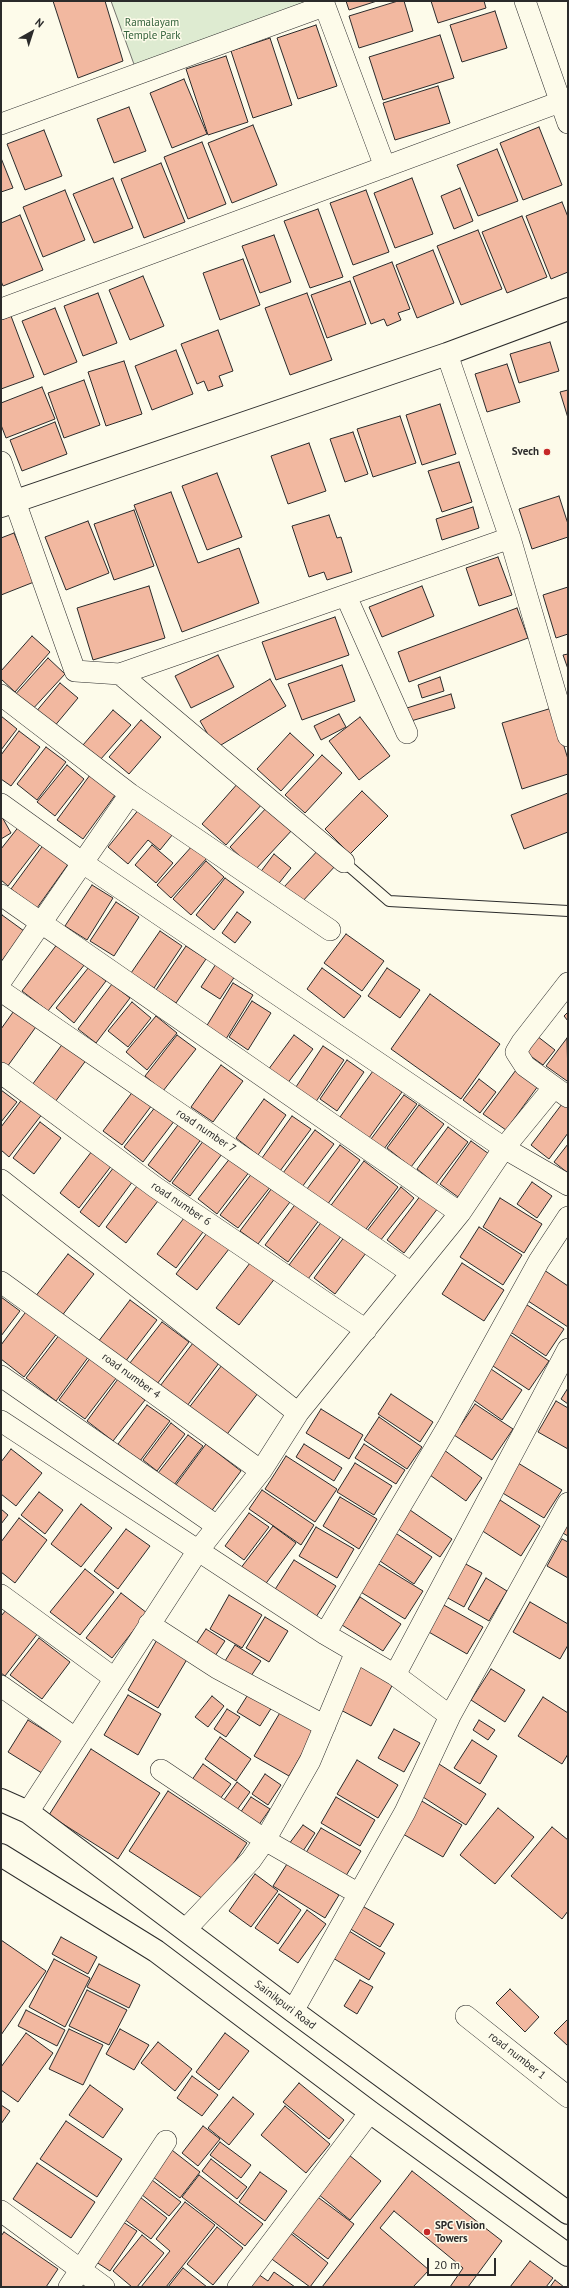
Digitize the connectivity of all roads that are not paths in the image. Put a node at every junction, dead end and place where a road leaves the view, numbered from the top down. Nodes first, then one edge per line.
1 (525, 1) edge
2 (324, 4) edge
3 (564, 101) edge
4 (568, 123) edge
5 (1, 124) edge
6 (384, 167) junction
7 (1, 309) edge
8 (568, 309) edge
9 (447, 354) junction
10 (1, 462) edge
11 (8, 504) edge
12 (510, 538) junction
13 (346, 596) junction
14 (120, 674) junction
15 (1, 696) edge
16 (407, 733) dead end
17 (568, 736) edge
18 (130, 794) junction
19 (1, 804) edge
20 (344, 862) joint
21 (83, 863) junction
22 (1, 895) edge
23 (568, 911) edge
24 (40, 923) junction
25 (330, 930) dead end
26 (1, 981) edge
27 (568, 983) edge
28 (1, 991) edge
29 (1, 1073) edge
30 (561, 1092) edge
31 (504, 1148) junction
32 (1, 1180) edge
33 (568, 1185) edge
34 (460, 1213) junction
35 (568, 1217) edge
36 (410, 1272) junction
37 (1, 1282) edge
38 (366, 1330) junction
39 (568, 1349) edge
40 (1, 1376) edge
41 (298, 1413) junction
42 (1, 1421) edge
43 (261, 1471) junction
44 (568, 1503) edge
45 (217, 1526) junction
46 (197, 1552) junction
47 (1, 1595) edge
48 (149, 1624) junction
49 (325, 1634) junction
50 (356, 1654) junction
51 (395, 1675) junction
52 (114, 1678) junction
53 (1, 1686) edge
54 (450, 1716) junction
55 (325, 1726) junction
56 (75, 1738) junction
57 (161, 1770) dead end
58 (1, 1800) edge
59 (28, 1812) junction
60 (265, 1840) junction
61 (1, 1855) edge
62 (359, 1894) junction
63 (186, 1930) junction
64 (293, 2011) junction
65 (466, 2016) dead end
66 (568, 2097) edge
67 (370, 2112) junction
68 (166, 2141) dead end
69 (1, 2211) edge
70 (568, 2213) edge
71 (568, 2255) edge
72 (74, 2279) edge
73 (104, 2287) edge
74 (238, 2287) edge

1 - 3 street
2 - 5 street
2 - 6 street
3 - 4 street
3 - 6 street
6 - 7 street
8 - 9 main road
9 - 11 main road
9 - 12 street
10 - 11 street
11 - 14 street
12 - 13 street
12 - 17 street
13 - 14 street
13 - 16 street
14 - 20 street
15 - 18 street
18 - 21 street
18 - 25 street
19 - 21 street
20 - 23 lane
21 - 24 street
21 - 31 street
22 - 24 street
24 - 26 street
24 - 34 street
27 - 30 street
28 - 36 street, road number 7
29 - 38 street, road number 6
30 - 31 street
31 - 33 street
31 - 34 street
32 - 41 street
34 - 36 street
35 - 49 street
36 - 38 street
37 - 43 street, road number 4
38 - 41 street
39 - 51 street
40 - 45 street
41 - 43 street
42 - 46 street
43 - 45 street
44 - 54 street
45 - 46 street
46 - 48 street
46 - 49 street
47 - 52 street
48 - 52 street
48 - 55 street
49 - 50 street
50 - 51 street
50 - 55 street
51 - 54 street
52 - 56 street
53 - 56 street
54 - 62 street
55 - 60 street
56 - 59 street
57 - 60 street
58 - 59 main road, Sainikpuri Road
59 - 63 main road, Sainikpuri Road
60 - 62 street
60 - 63 street
61 - 67 main road
62 - 64 street
63 - 64 main road, Sainikpuri Road
64 - 70 main road, Sainikpuri Road
65 - 66 street, road number 1
67 - 71 main road
67 - 74 street
68 - 72 street
69 - 72 street
72 - 73 street

